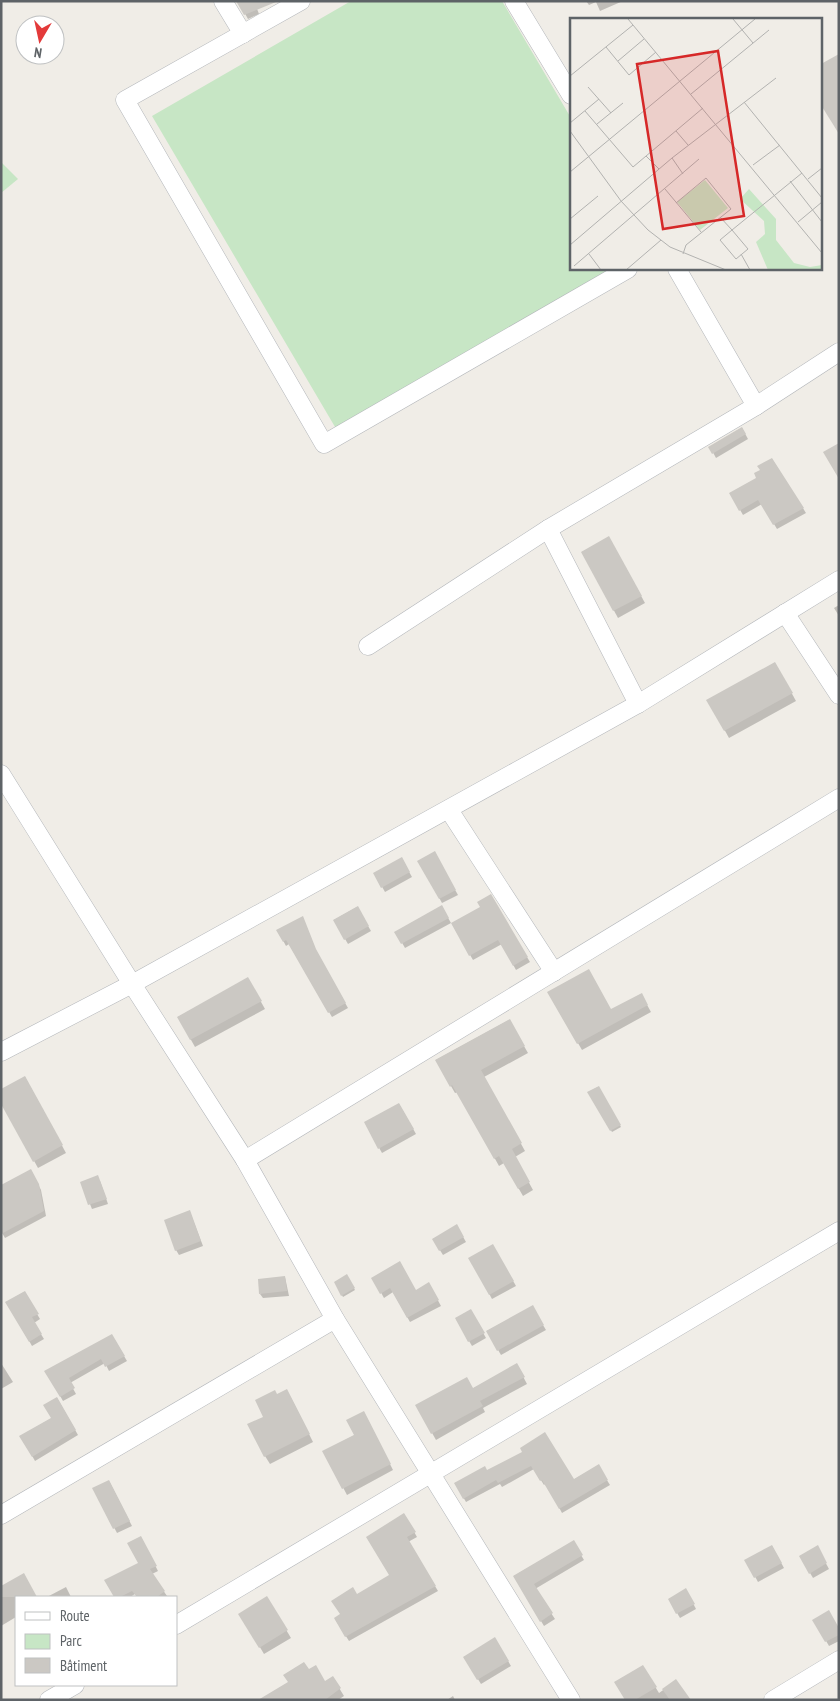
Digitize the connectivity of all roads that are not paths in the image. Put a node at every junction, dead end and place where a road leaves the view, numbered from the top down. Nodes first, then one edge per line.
1 (222, 1) edge
2 (301, 1) edge
3 (514, 1) edge
4 (243, 34) junction
5 (570, 93) edge
6 (626, 270) edge
7 (678, 270) edge
8 (839, 352) edge
9 (756, 406) junction
10 (548, 529) junction
11 (839, 580) edge
12 (784, 613) junction
13 (368, 646) dead end
14 (839, 695) edge
15 (638, 704) junction
16 (1, 774) edge
17 (839, 798) edge
18 (449, 810) junction
19 (554, 972) junction
20 (132, 984) junction
21 (1, 1052) edge
22 (245, 1160) junction
23 (839, 1231) edge
24 (335, 1319) junction
25 (430, 1475) junction
26 (1, 1515) edge
27 (178, 1624) edge
28 (839, 1660) edge
29 (72, 1686) edge
30 (49, 1700) edge
31 (570, 1700) edge
32 (774, 1700) edge

1 - 4 street
2 - 4 street
3 - 5 street
4 - 6 street
7 - 9 street
8 - 9 street
9 - 10 street
10 - 13 street
10 - 15 street
11 - 12 street
12 - 14 street
12 - 15 street
15 - 18 street
16 - 20 street
17 - 19 street
18 - 19 street
18 - 20 street
19 - 22 street
20 - 21 street
20 - 22 street
22 - 24 street
23 - 25 street
24 - 25 street
24 - 26 street
25 - 27 street
25 - 31 street
28 - 32 street
29 - 30 street

